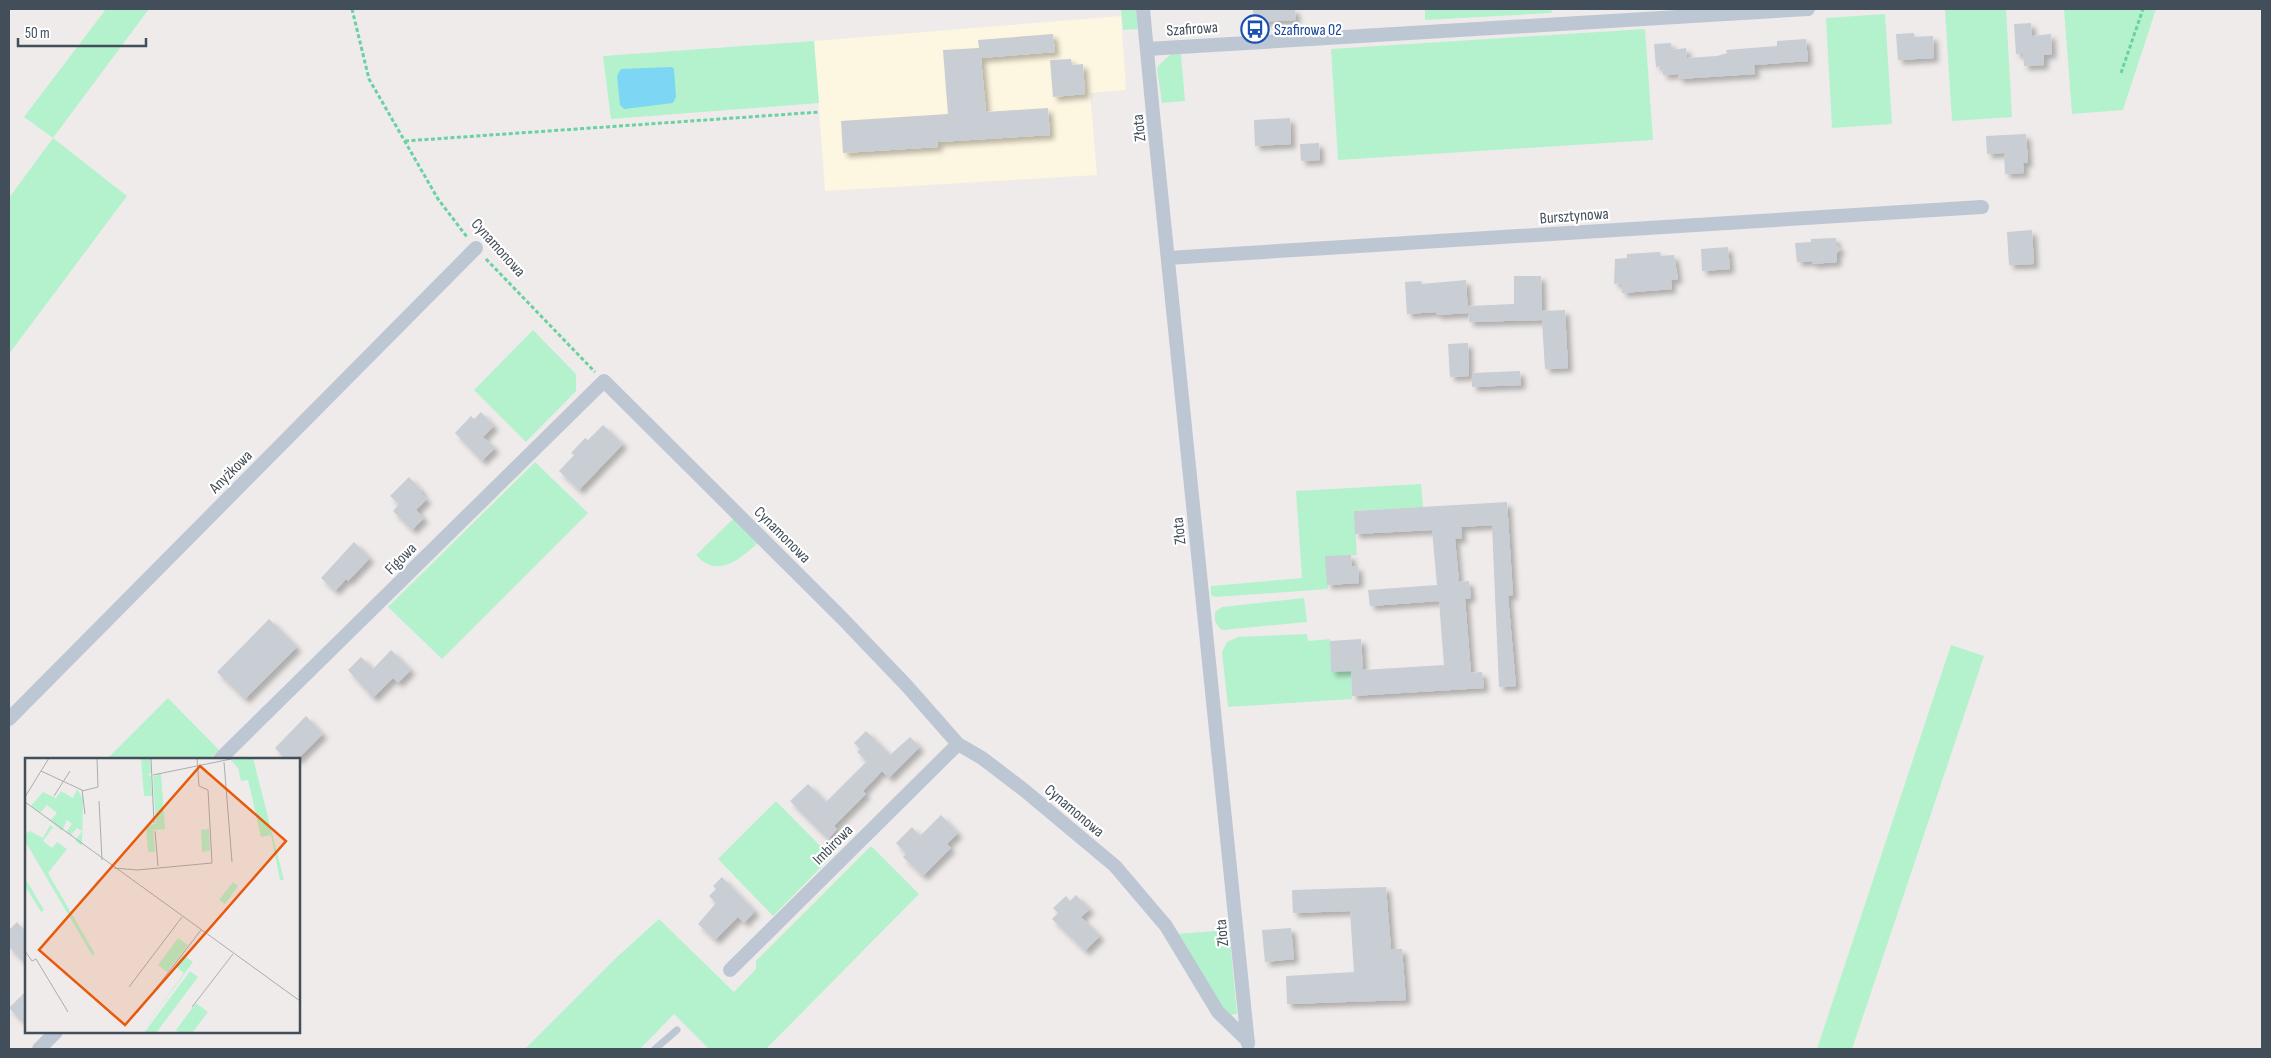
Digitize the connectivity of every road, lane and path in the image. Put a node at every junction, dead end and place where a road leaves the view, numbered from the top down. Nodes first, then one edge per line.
1 (352, 9) edge
2 (1144, 9) edge
3 (1808, 9) edge
4 (2143, 9) edge
5 (1147, 49) junction
6 (2121, 73) dead end
7 (820, 112) dead end
8 (405, 141) junction
9 (1982, 207) dead end
10 (476, 248) junction
11 (1168, 258) junction
12 (604, 381) junction
13 (9, 718) edge
14 (958, 744) junction
15 (221, 758) edge
16 (730, 970) dead end
17 (676, 1030) dead end
18 (55, 1033) edge
19 (1248, 1045) edge
20 (39, 1049) edge
21 (655, 1049) edge

1 - 8 path, Cynamonowa
2 - 5 street, Złota
3 - 5 street, Szafirowa
4 - 6 path
5 - 11 street, Złota
7 - 8 path
8 - 10 path, Cynamonowa
9 - 11 street, Bursztynowa
10 - 12 path, Cynamonowa
10 - 13 street, Anyżkowa
11 - 19 street, Złota
12 - 14 street, Cynamonowa
12 - 15 street, Figowa
14 - 16 street, Imbirowa
14 - 19 street, Cynamonowa
17 - 21 lane
18 - 20 street

